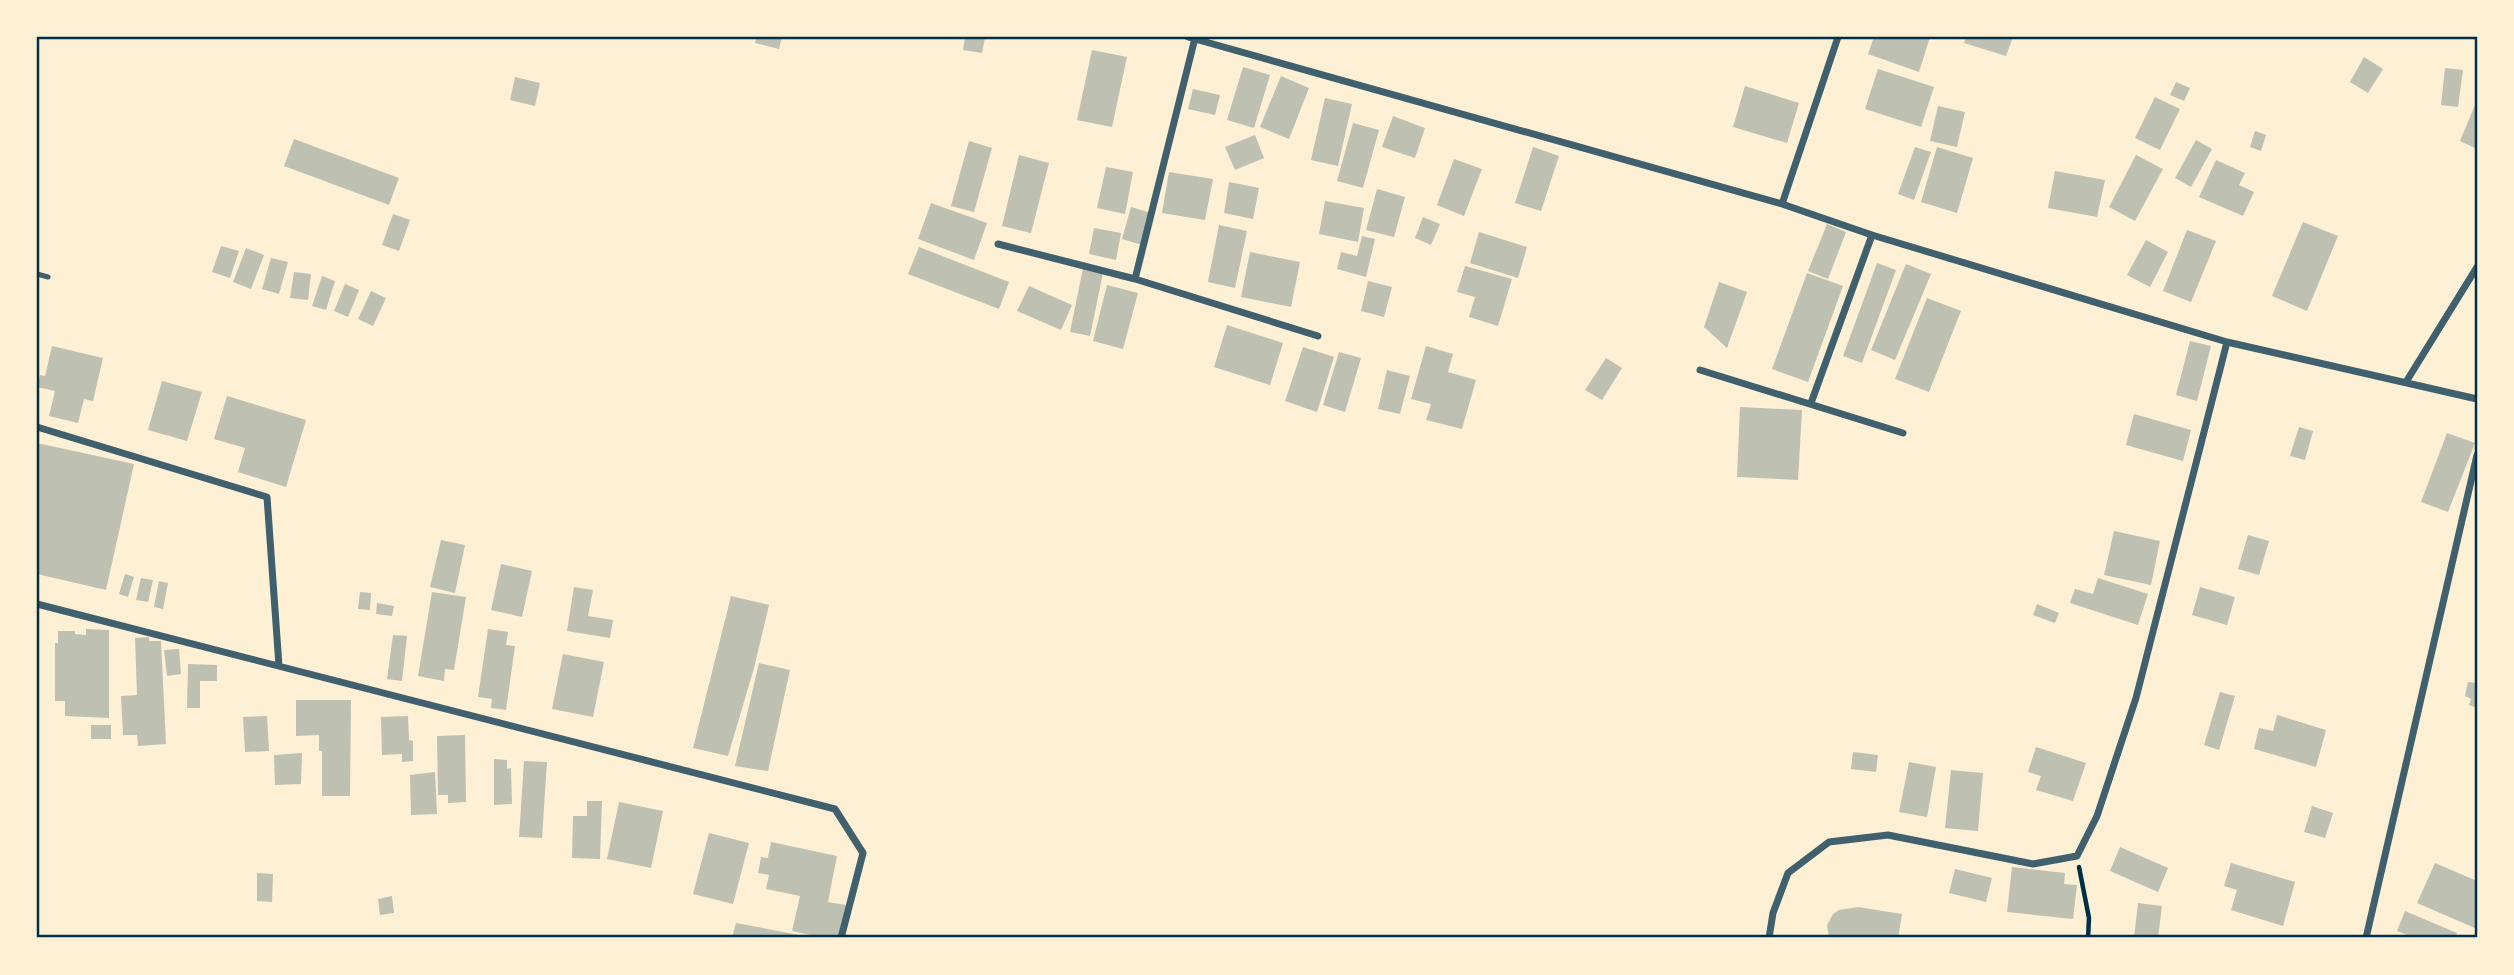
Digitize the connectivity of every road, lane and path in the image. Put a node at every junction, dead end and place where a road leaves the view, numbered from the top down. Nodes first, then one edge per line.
1 (1838, 37) edge
2 (1191, 38) edge
3 (1782, 204) junction
4 (1872, 235) junction
5 (998, 244) dead end
6 (2477, 267) edge
7 (37, 274) edge
8 (48, 277) dead end
9 (1135, 279) junction
10 (1318, 336) dead end
11 (2227, 342) junction
12 (1700, 370) dead end
13 (2406, 382) junction
14 (2477, 399) edge
15 (1811, 403) junction
16 (37, 427) edge
17 (1903, 433) dead end
18 (2477, 455) edge
19 (37, 604) edge
20 (279, 666) junction
21 (2077, 856) junction
22 (841, 938) edge
23 (1769, 938) edge
24 (2088, 938) edge
25 (2366, 938) edge

1 - 3 street
2 - 3 street
2 - 9 street
3 - 4 street
4 - 11 street
4 - 15 street
5 - 9 street
6 - 13 street
7 - 8 lane
9 - 10 street
11 - 13 street
11 - 21 street
12 - 15 street
13 - 14 street
15 - 17 street
16 - 20 street
18 - 25 street
19 - 20 street
20 - 22 street
21 - 23 street
21 - 24 path

